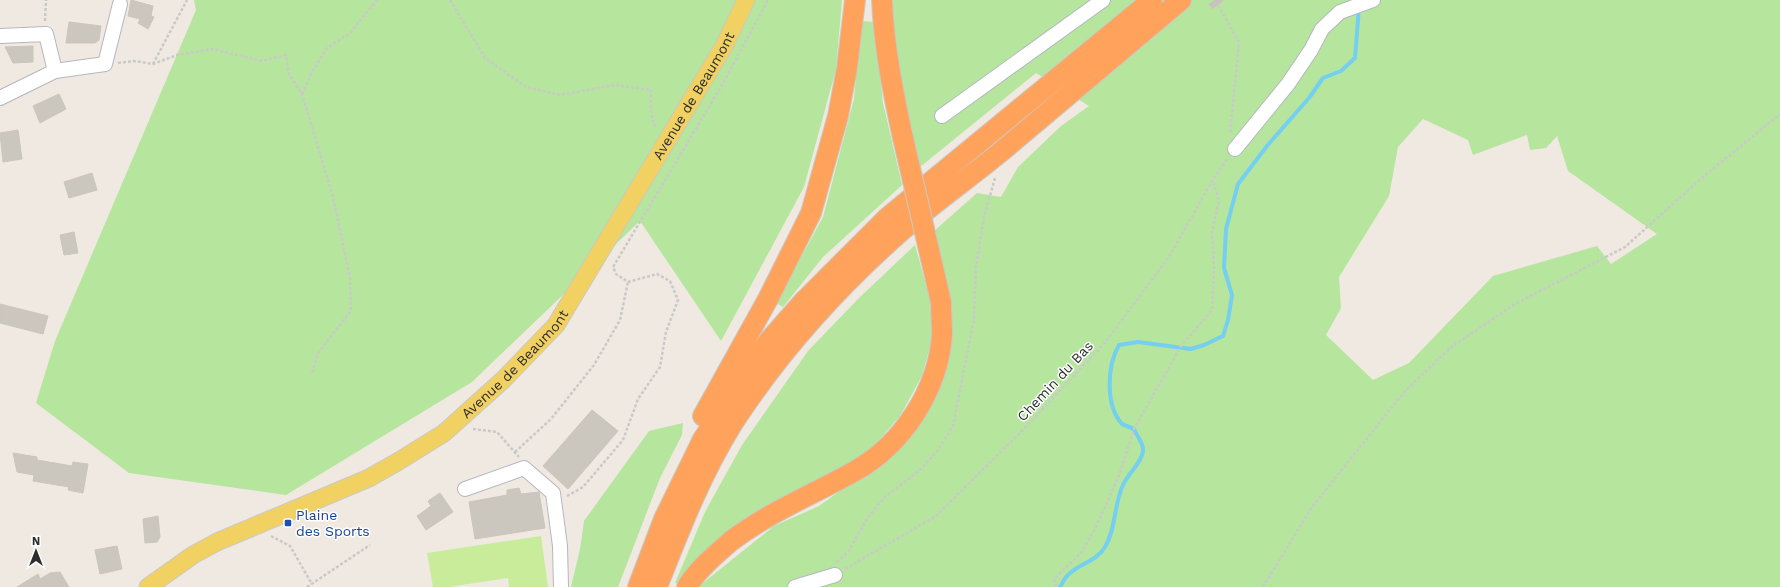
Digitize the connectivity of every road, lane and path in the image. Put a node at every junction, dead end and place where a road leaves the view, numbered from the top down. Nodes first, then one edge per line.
1 (46, 0) edge
2 (187, 0) edge
3 (377, 0) edge
4 (450, 0) edge
5 (746, 0) edge
6 (768, 0) edge
7 (855, 0) edge
8 (882, 0) edge
9 (1103, 0) edge
10 (1152, 0) edge
11 (1181, 0) edge
12 (1373, 0) edge
13 (120, 4) dead end
14 (1218, 5) tunnel mouth
15 (46, 34) junction
16 (0, 36) edge
17 (105, 64) junction
18 (153, 64) junction
19 (55, 71) junction
20 (302, 94) junction
21 (0, 98) edge
22 (1780, 114) edge
23 (942, 116) dead end
24 (662, 132) dead end
25 (1235, 150) junction
26 (1212, 181) junction
27 (628, 282) junction
28 (312, 373) dead end
29 (473, 429) dead end
30 (508, 443) dead end
31 (515, 452) dead end
32 (465, 489) dead end
33 (554, 503) junction
34 (664, 519) junction
35 (270, 535) dead end
36 (370, 545) dead end
37 (836, 575) joint
38 (312, 584) junction
39 (148, 587) edge
40 (307, 587) edge
41 (561, 587) edge
42 (638, 587) edge
43 (657, 587) edge
44 (687, 587) edge
45 (795, 587) edge
46 (1056, 587) edge
47 (1263, 587) edge

1 - 15 path
2 - 18 path
3 - 20 path
4 - 24 path
5 - 39 main road, Avenue de Beaumont
6 - 27 path
7 - 34 highway
8 - 44 highway, bridge
9 - 23 street
10 - 34 highway
11 - 43 highway
12 - 25 street
13 - 17 street
14 - 25 path
15 - 16 street
15 - 19 street
17 - 18 path
17 - 19 street
18 - 20 path
19 - 21 street
20 - 28 path
22 - 47 path
25 - 26 path, Chemin du Bas
26 - 37 path, Chemin du Bas
26 - 46 path
27 - 31 path
27 - 33 path
29 - 30 path
32 - 33 street
33 - 41 street
34 - 42 highway
35 - 38 path
36 - 38 path
37 - 45 street
38 - 40 path

